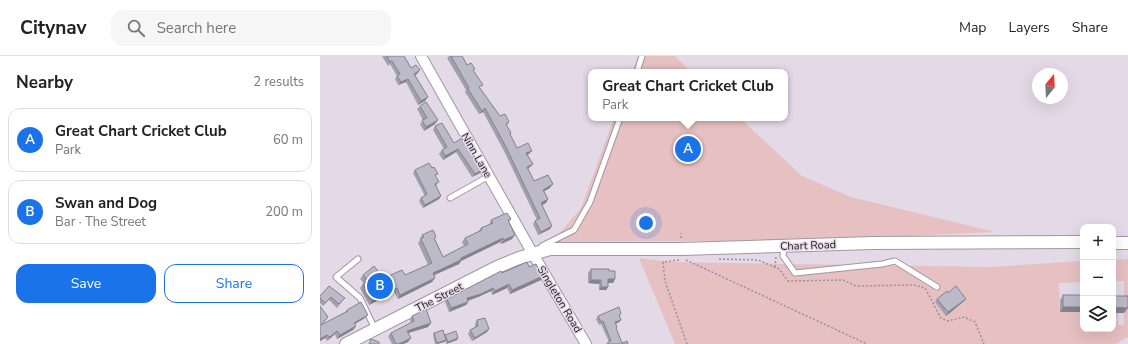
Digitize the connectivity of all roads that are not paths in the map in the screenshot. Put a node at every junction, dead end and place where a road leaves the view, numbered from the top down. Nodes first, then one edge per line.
1 (421, 56) edge
2 (642, 56) edge
3 (638, 69) edge
4 (619, 121) edge
5 (489, 176) junction
6 (450, 198) dead end
7 (1080, 242) edge
8 (1116, 243) edge
9 (1128, 243) edge
10 (784, 246) junction
11 (533, 254) junction
12 (358, 259) dead end
13 (937, 287) dead end
14 (375, 329) junction
15 (346, 344) edge
16 (586, 344) edge

1 - 5 street, Ninn Lane
2 - 3 lane
4 - 11 lane
5 - 6 lane
5 - 11 street, Ninn Lane
7 - 10 street, Chart Road
8 - 9 street
10 - 11 street, Chart Road
10 - 13 lane
11 - 14 street, The Street
11 - 16 street, Singleton Road
12 - 14 lane
14 - 15 street, The Street

